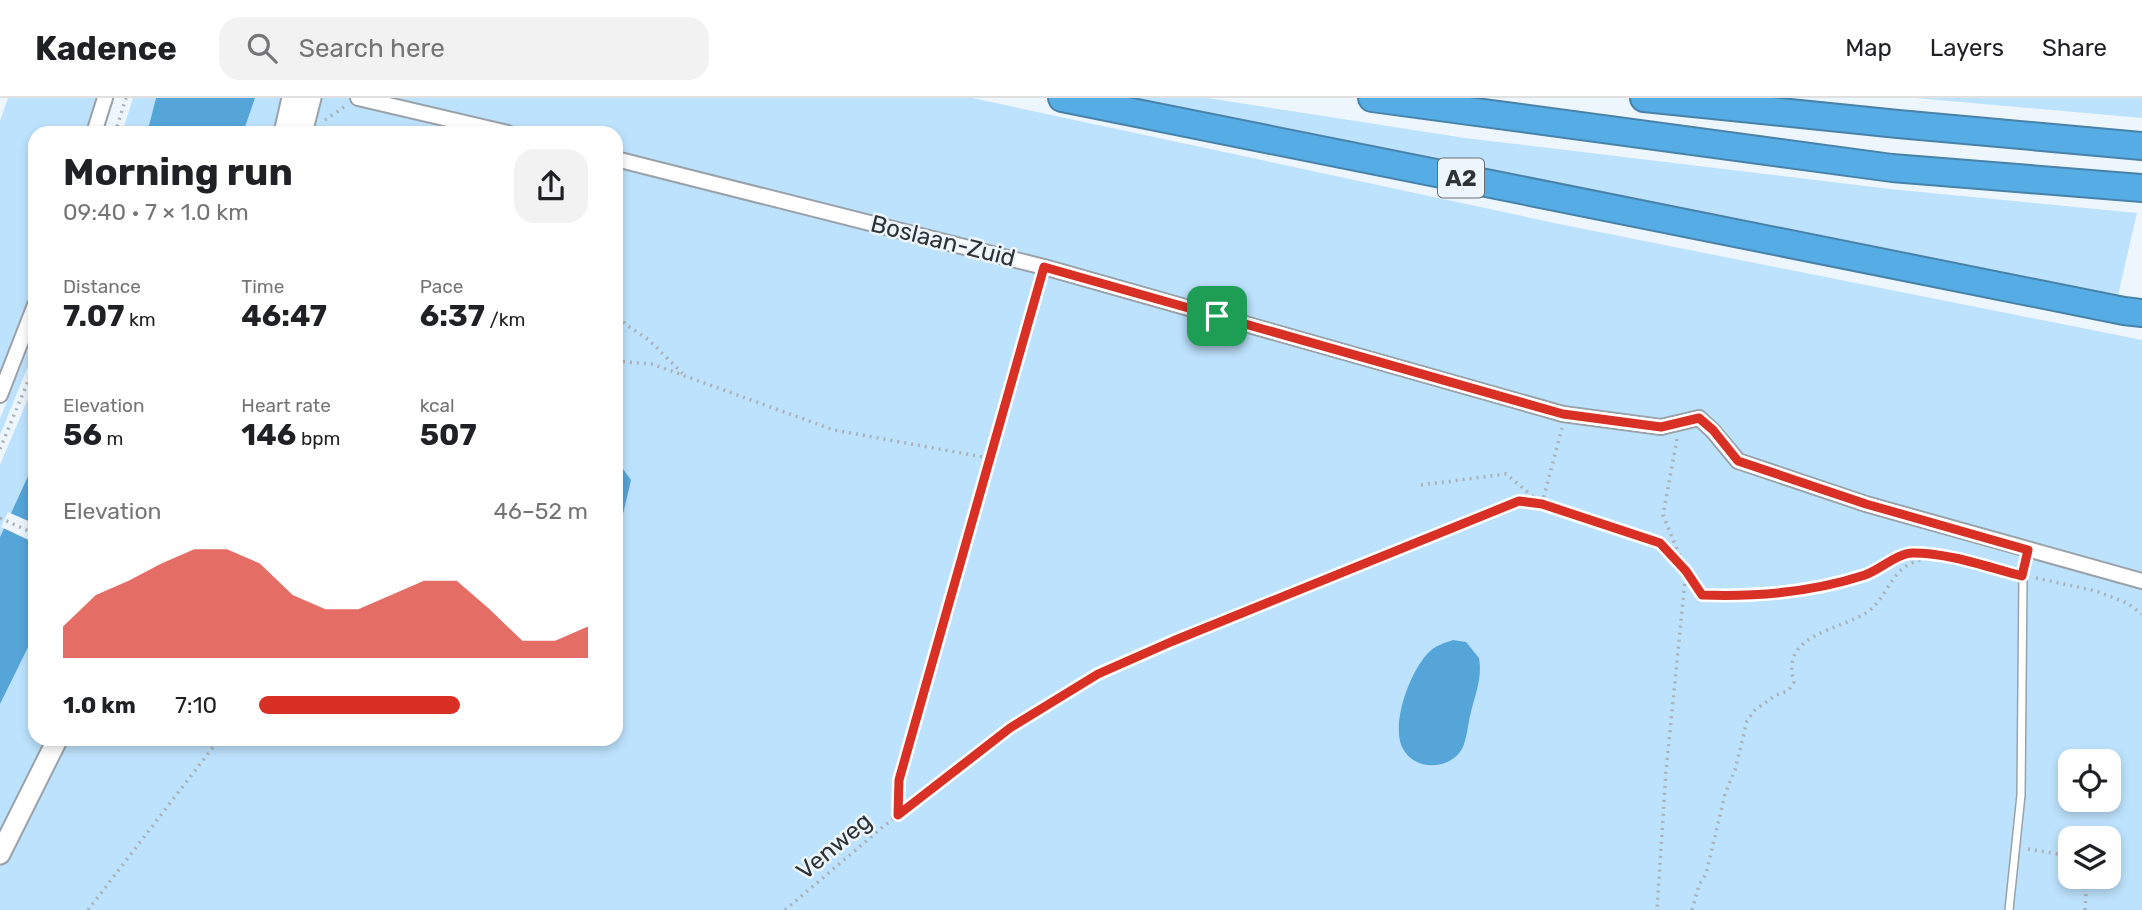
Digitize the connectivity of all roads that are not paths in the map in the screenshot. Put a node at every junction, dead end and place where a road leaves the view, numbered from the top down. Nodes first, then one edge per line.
1 (105, 98) edge
2 (292, 98) edge
3 (312, 98) edge
4 (358, 98) edge
5 (1062, 98) edge
6 (1371, 98) edge
7 (1644, 98) edge
8 (96, 126) edge
9 (286, 126) edge
10 (304, 126) edge
11 (478, 126) edge
12 (2129, 145) edge
13 (623, 161) edge
14 (2142, 188) edge
15 (2142, 313) edge
16 (28, 323) edge
17 (0, 395) edge
18 (2028, 550) junction
19 (2142, 582) edge
20 (54, 746) edge
21 (0, 854) edge
22 (2009, 910) edge

1 - 8 street
2 - 9 street
3 - 10 street
4 - 11 street
5 - 15 highway, A2
6 - 14 highway
7 - 12 highway
13 - 18 street, Boslaan-Zuid
16 - 17 street
18 - 19 street, Boslaan-Zuid
18 - 22 lane
20 - 21 street

